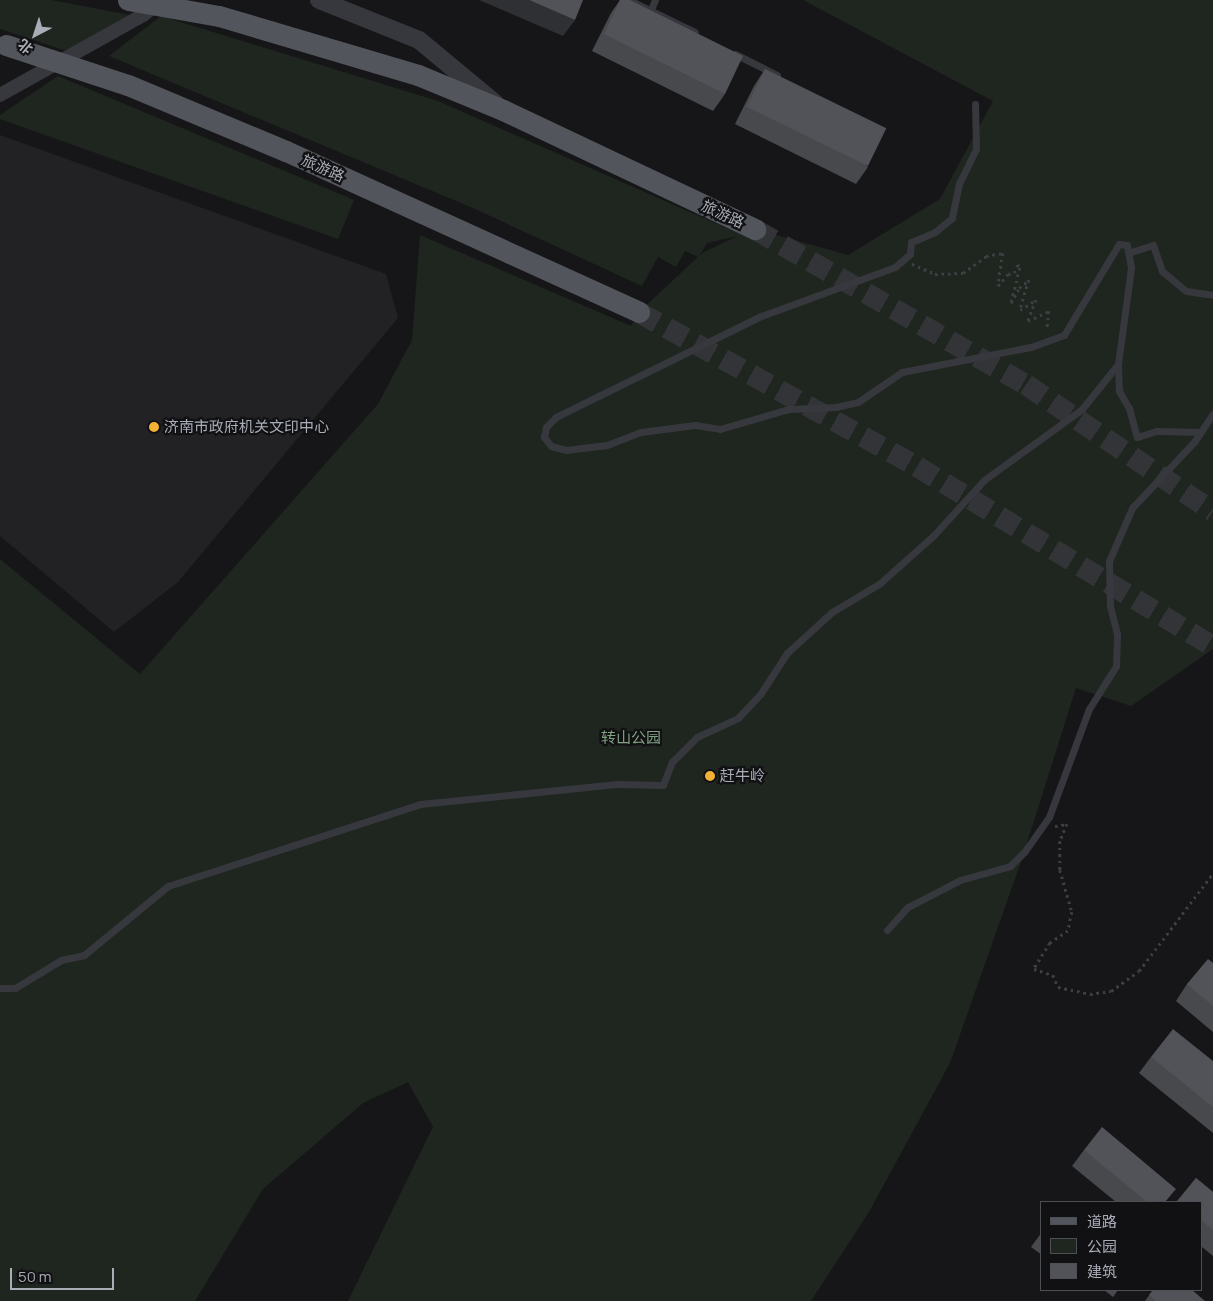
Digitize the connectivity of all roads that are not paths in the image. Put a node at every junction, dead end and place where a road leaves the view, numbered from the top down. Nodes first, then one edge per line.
1 (128, 0) edge
2 (162, 0) edge
3 (319, 0) edge
4 (629, 0) edge
5 (655, 0) edge
6 (651, 9) junction
7 (702, 36) edge
8 (3, 44) edge
9 (727, 49) edge
10 (786, 80) edge
11 (0, 96) edge
12 (975, 104) dead end
13 (503, 110) junction
14 (755, 229) tunnel mouth
15 (1128, 253) junction
16 (1213, 295) edge
17 (639, 312) tunnel mouth
18 (1118, 364) junction
19 (1213, 414) edge
20 (1200, 432) junction
21 (887, 930) dead end
22 (0, 988) edge

1 - 13 main road, 旅游路, bridge
2 - 11 street
3 - 13 street
4 - 6 lane
5 - 6 lane
6 - 7 lane
8 - 17 main road, 旅游路, bridge
9 - 10 lane
12 - 15 lane
13 - 14 main road, 旅游路
15 - 16 lane
15 - 18 lane
18 - 20 lane
18 - 22 lane
19 - 20 lane
20 - 21 lane

